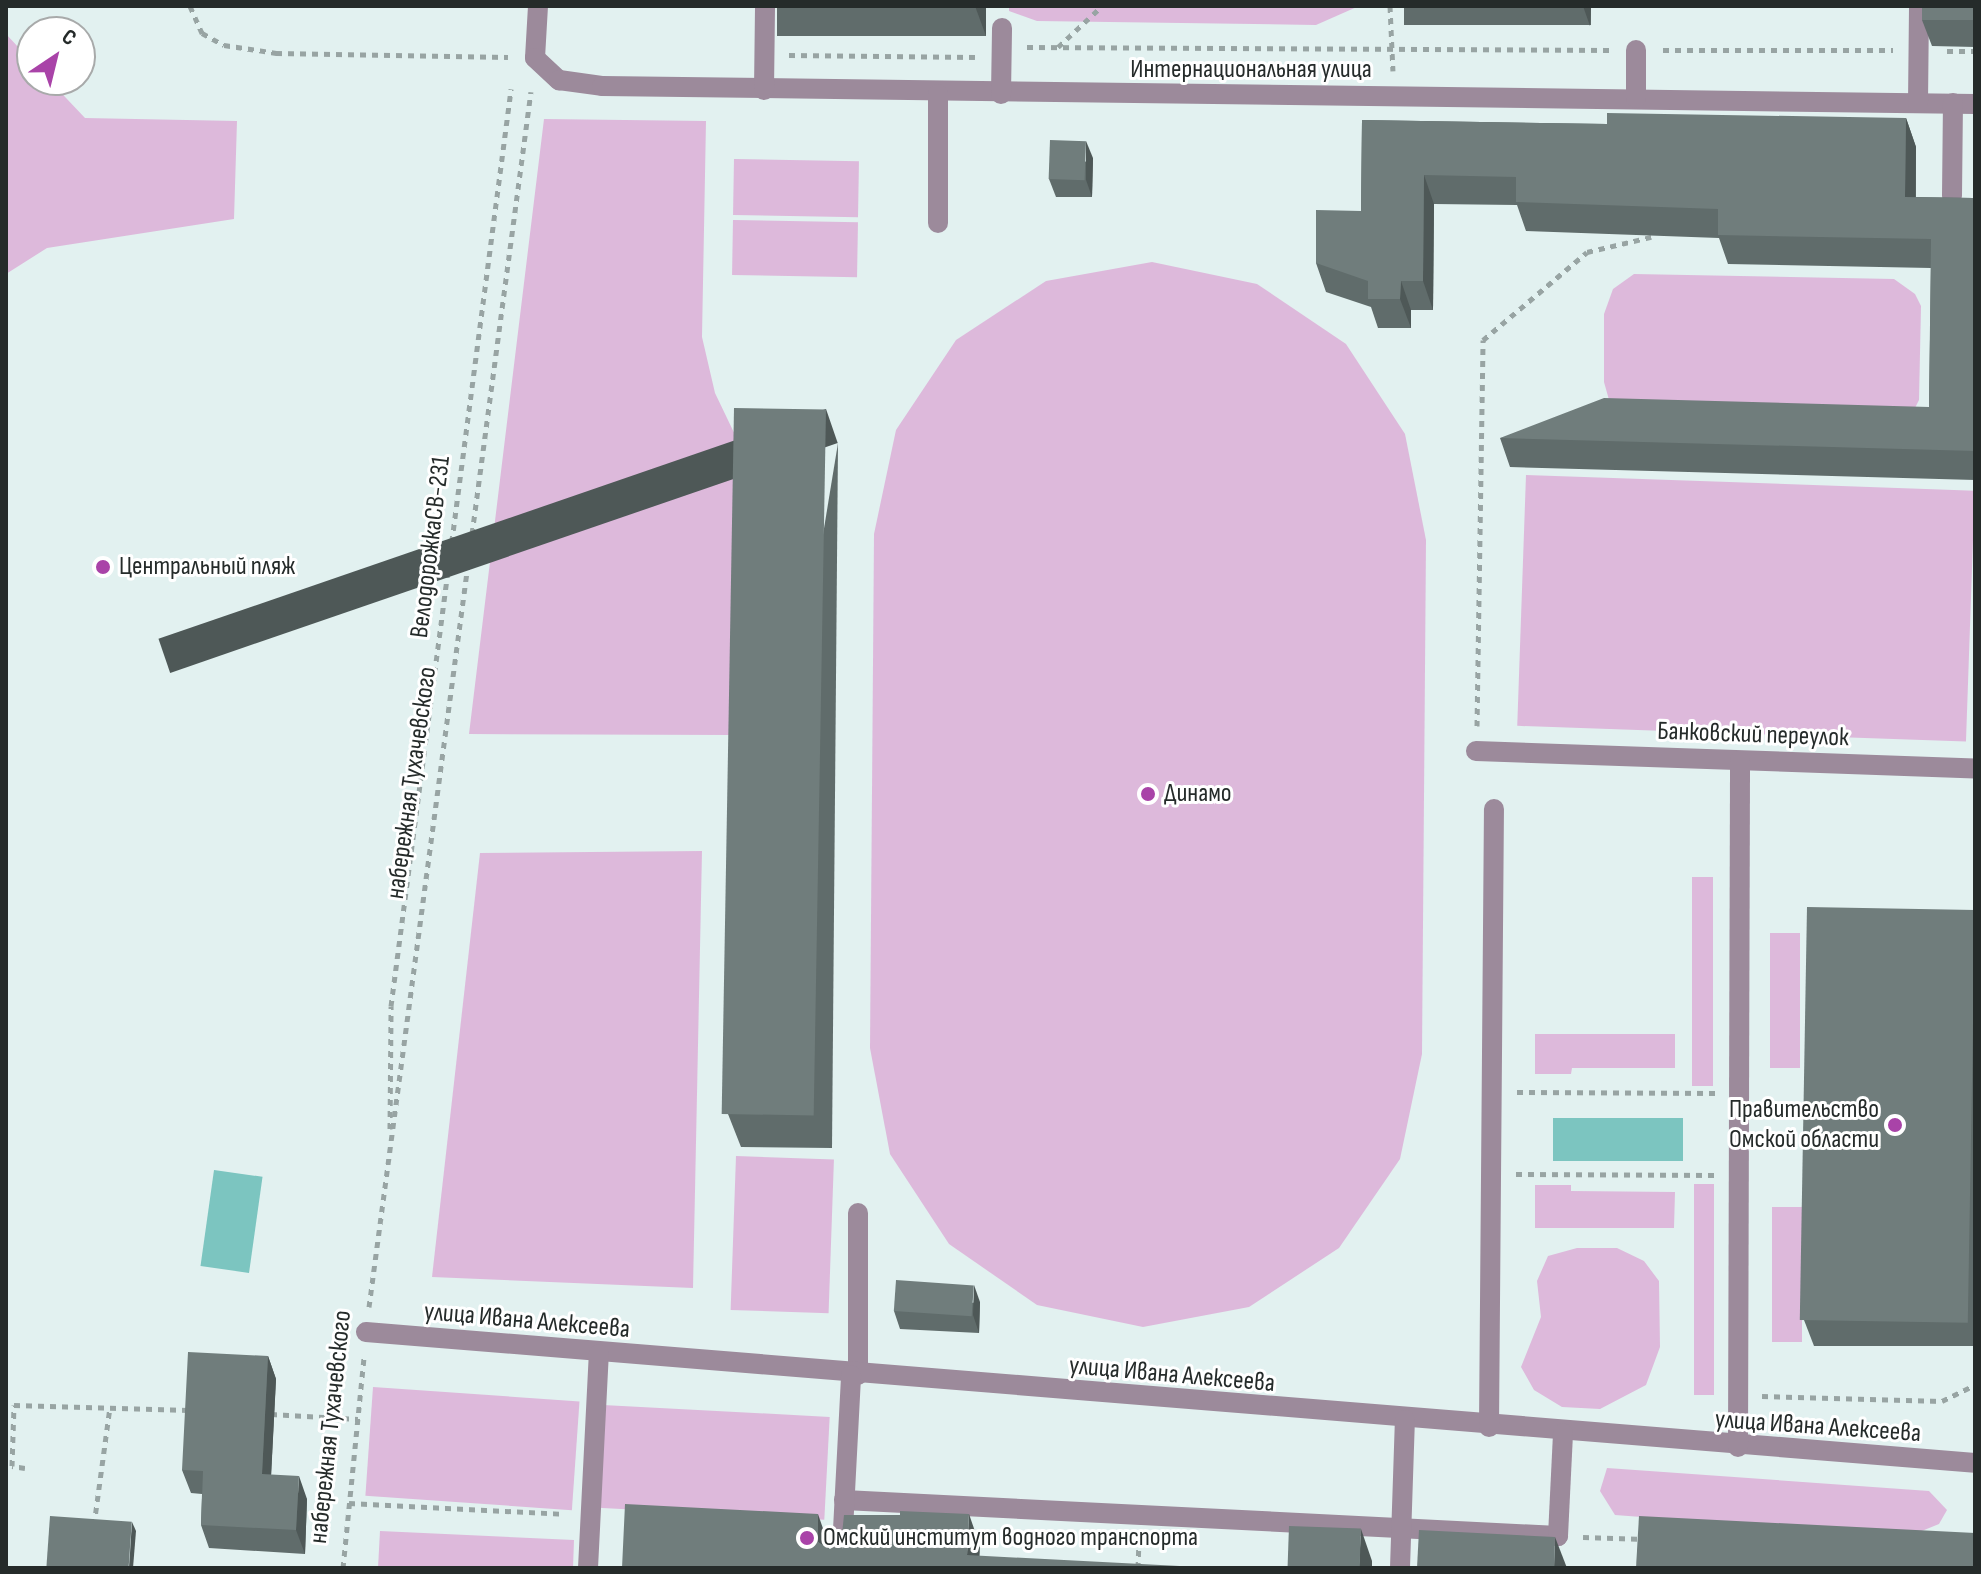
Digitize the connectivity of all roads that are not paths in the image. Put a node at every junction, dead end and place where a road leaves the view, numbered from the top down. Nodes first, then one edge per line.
1 (538, 6) edge
2 (765, 6) edge
3 (1919, 6) edge
4 (1002, 44) road end
5 (1636, 50) road end
6 (764, 90) junction
7 (938, 94) junction
8 (1001, 94) junction
9 (1636, 98) junction
10 (1918, 103) junction
11 (1953, 103) junction
12 (1975, 104) edge
13 (1952, 196) edge
14 (938, 223) dead end
15 (1476, 751) road end
16 (1740, 761) junction
17 (1975, 768) edge
18 (1494, 809) dead end
19 (858, 1213) dead end
20 (366, 1332) road end
21 (599, 1354) junction
22 (854, 1375) junction
23 (1405, 1420) junction
24 (1489, 1427) junction
25 (1563, 1433) junction
26 (1738, 1447) junction
27 (1975, 1463) edge
28 (844, 1500) junction
29 (1402, 1528) junction
30 (588, 1568) edge
31 (841, 1568) edge
32 (1400, 1568) edge

1 - 6 street, Интернациональная улица
2 - 6 street
3 - 10 street
4 - 8 street
5 - 9 street
6 - 7 street, Интернациональная улица
7 - 8 street, Интернациональная улица
7 - 14 street
8 - 9 street, Интернациональная улица
9 - 10 street, Интернациональная улица
10 - 11 street, Интернациональная улица
11 - 12 street, Интернациональная улица
11 - 13 street
15 - 16 street, Банковский переулок
16 - 17 street, Банковский переулок
16 - 26 street
18 - 24 street
19 - 22 street
20 - 21 street, улица Ивана Алексеева
21 - 22 street, улица Ивана Алексеева
21 - 30 street
22 - 23 street, улица Ивана Алексеева
22 - 28 street
23 - 24 street, улица Ивана Алексеева
23 - 29 street
24 - 25 street, улица Ивана Алексеева
25 - 26 street, улица Ивана Алексеева
25 - 29 street
26 - 27 street, улица Ивана Алексеева
28 - 29 street
28 - 31 street
29 - 32 street

